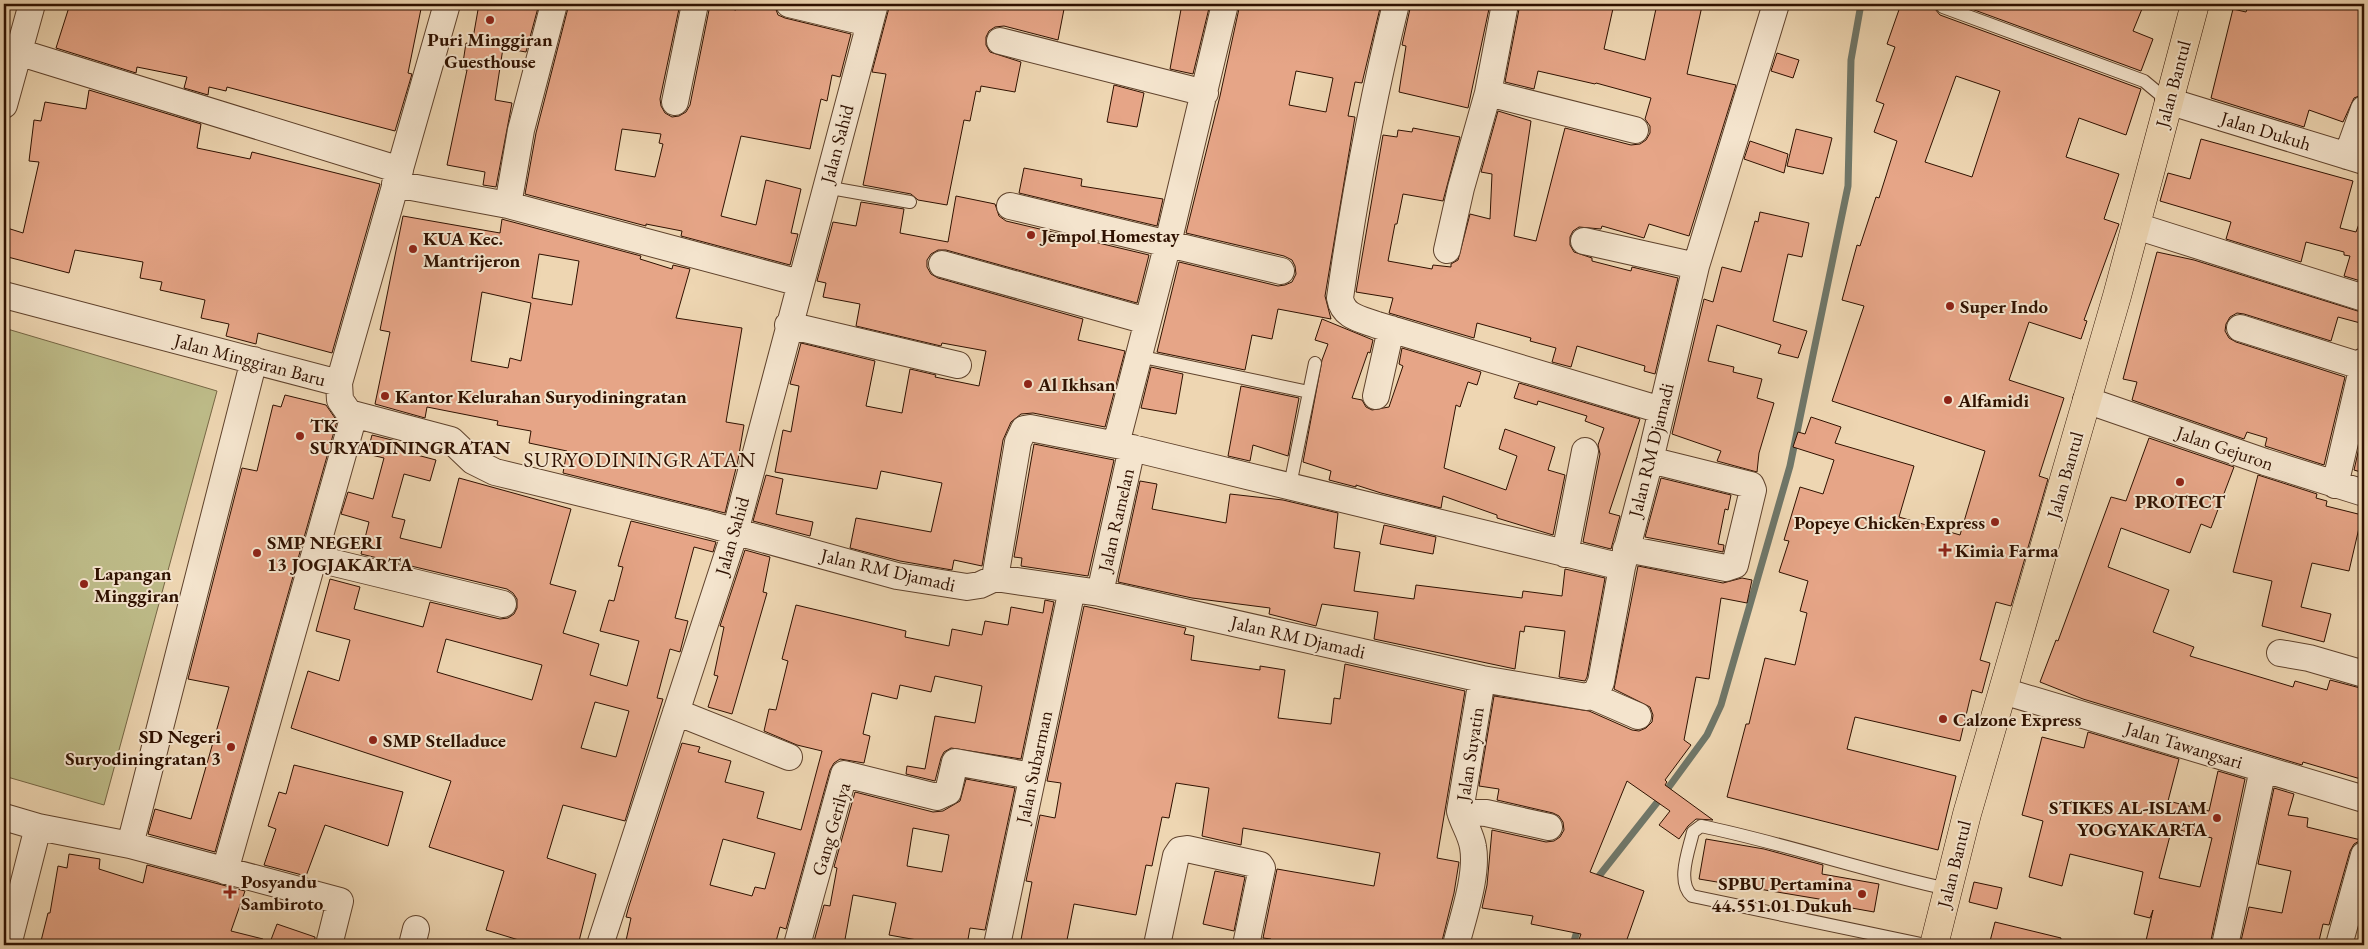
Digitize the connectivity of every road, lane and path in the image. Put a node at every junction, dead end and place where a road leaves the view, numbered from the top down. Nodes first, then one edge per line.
1 (32, 4) edge
2 (447, 4) edge
3 (554, 4) edge
4 (695, 4) edge
5 (789, 4) edge
6 (1225, 4) edge
7 (1396, 4) edge
8 (1505, 4) edge
9 (1776, 4) edge
10 (2195, 4) edge
11 (1943, 7) dead end
12 (872, 14) edge
13 (1000, 41) dead end
14 (18, 52) junction
15 (1205, 93) junction
16 (1488, 93) junction
17 (675, 102) dead end
18 (2168, 102) junction
19 (4, 105) edge
20 (2364, 109) edge
21 (1635, 130) dead end
22 (2356, 158) edge
23 (397, 177) junction
24 (825, 187) junction
25 (910, 202) dead end
26 (508, 205) junction
27 (1010, 206) dead end
28 (2136, 226) junction
29 (1584, 241) dead end
30 (1168, 244) junction
31 (1447, 250) dead end
32 (942, 264) dead end
33 (1696, 266) junction
34 (1281, 270) dead end
35 (800, 282) junction
36 (4, 295) edge
37 (2364, 298) edge
38 (1147, 321) junction
39 (788, 325) junction
40 (2240, 328) dead end
41 (1391, 329) junction
42 (1138, 356) junction
43 (254, 360) junction
44 (1315, 363) dead end
45 (958, 365) dead end
46 (2364, 365) edge
47 (340, 383) junction
48 (1309, 392) junction
49 (1376, 396) dead end
50 (2086, 400) junction
51 (1661, 410) junction
52 (354, 415) junction
53 (1124, 446) junction
54 (1585, 451) dead end
55 (1650, 460) junction
56 (1290, 485) junction
57 (2335, 485) junction
58 (2364, 493) edge
59 (735, 532) junction
60 (1565, 554) junction
61 (314, 558) junction
62 (1624, 558) junction
63 (995, 578) junction
64 (1072, 589) junction
65 (1100, 593) junction
66 (503, 604) dead end
67 (2280, 653) dead end
68 (2364, 674) edge
69 (1482, 679) junction
70 (2003, 691) junction
71 (1592, 696) junction
72 (676, 712) junction
73 (1638, 716) dead end
74 (790, 757) dead end
75 (2263, 769) junction
76 (1032, 776) junction
77 (2364, 799) edge
78 (1460, 810) junction
79 (4, 817) edge
80 (38, 827) junction
81 (1549, 828) dead end
82 (130, 845) junction
83 (2364, 854) edge
84 (225, 871) junction
85 (1948, 889) junction
86 (607, 944) edge
87 (8, 945) edge
88 (329, 945) edge
89 (797, 945) edge
90 (997, 945) edge
91 (1157, 945) edge
92 (1246, 945) edge
93 (1456, 945) edge
94 (1926, 945) edge
95 (1934, 945) edge
96 (2225, 945) edge
97 (2339, 945) edge

1 - 14 street
2 - 23 street, Jalan Minggiran Baru
3 - 26 street
4 - 17 street
5 - 12 street
6 - 15 street, Jalan Ramelan
7 - 41 street
8 - 16 street
9 - 33 street, Jalan RM Djamadi
10 - 18 main road, Jalan Bantul
11 - 18 lane
12 - 24 street, Jalan Sahid
13 - 15 street
14 - 19 street
14 - 23 street
15 - 30 street, Jalan Ramelan
16 - 21 street
16 - 31 street
18 - 22 street, Jalan Dukuh
18 - 28 main road, Jalan Bantul
20 - 22 street
23 - 26 street
23 - 47 street, Jalan Minggiran Baru
24 - 25 lane
24 - 35 street, Jalan Sahid
26 - 35 street
27 - 30 street
28 - 37 street
28 - 50 main road, Jalan Bantul
29 - 33 street
30 - 34 street
30 - 38 street, Jalan Ramelan
32 - 38 street
33 - 51 street, Jalan RM Djamadi
35 - 39 street, Jalan Sahid
36 - 43 street, Jalan Minggiran Baru
38 - 42 street, Jalan Ramelan
39 - 45 street
39 - 59 street, Jalan Sahid
40 - 46 street
41 - 49 street
41 - 51 street
42 - 48 lane
42 - 53 street, Jalan Ramelan
43 - 47 street, Jalan Minggiran Baru
43 - 82 street
44 - 48 lane
46 - 57 street
47 - 52 street
48 - 56 lane
50 - 57 street, Jalan Gejuron
50 - 70 main road, Jalan Bantul
51 - 55 street, Jalan RM Djamadi
52 - 59 street, Jalan RM Djamadi
52 - 61 street
53 - 56 street
53 - 63 street
53 - 65 street, Jalan Ramelan
54 - 60 street
55 - 62 street, Jalan RM Djamadi
55 - 62 street
56 - 60 street
57 - 58 street, Jalan Gejuron
59 - 63 street, Jalan RM Djamadi
59 - 72 street, Jalan Sahid
60 - 62 street
61 - 66 street
61 - 84 street
62 - 71 street, Jalan RM Djamadi
63 - 64 street, Jalan RM Djamadi
64 - 65 street, Jalan RM Djamadi
64 - 76 street, Jalan Subarman
65 - 69 street, Jalan RM Djamadi
67 - 68 street
69 - 71 street, Jalan RM Djamadi
69 - 78 street, Jalan Suyatin
70 - 75 street, Jalan Tawangsari
70 - 85 main road, Jalan Bantul
71 - 73 street
72 - 74 street
72 - 86 street, Jalan Sahid
75 - 77 street, Jalan Tawangsari
75 - 96 street
76 - 89 street, Gang Gerilya
76 - 90 street, Jalan Subarman
78 - 81 street
78 - 93 street, Jalan Suyatin
79 - 80 street
80 - 82 street
80 - 87 street
82 - 84 street
83 - 97 street
84 - 88 street
85 - 94 lane
85 - 95 main road, Jalan Bantul
91 - 92 street

